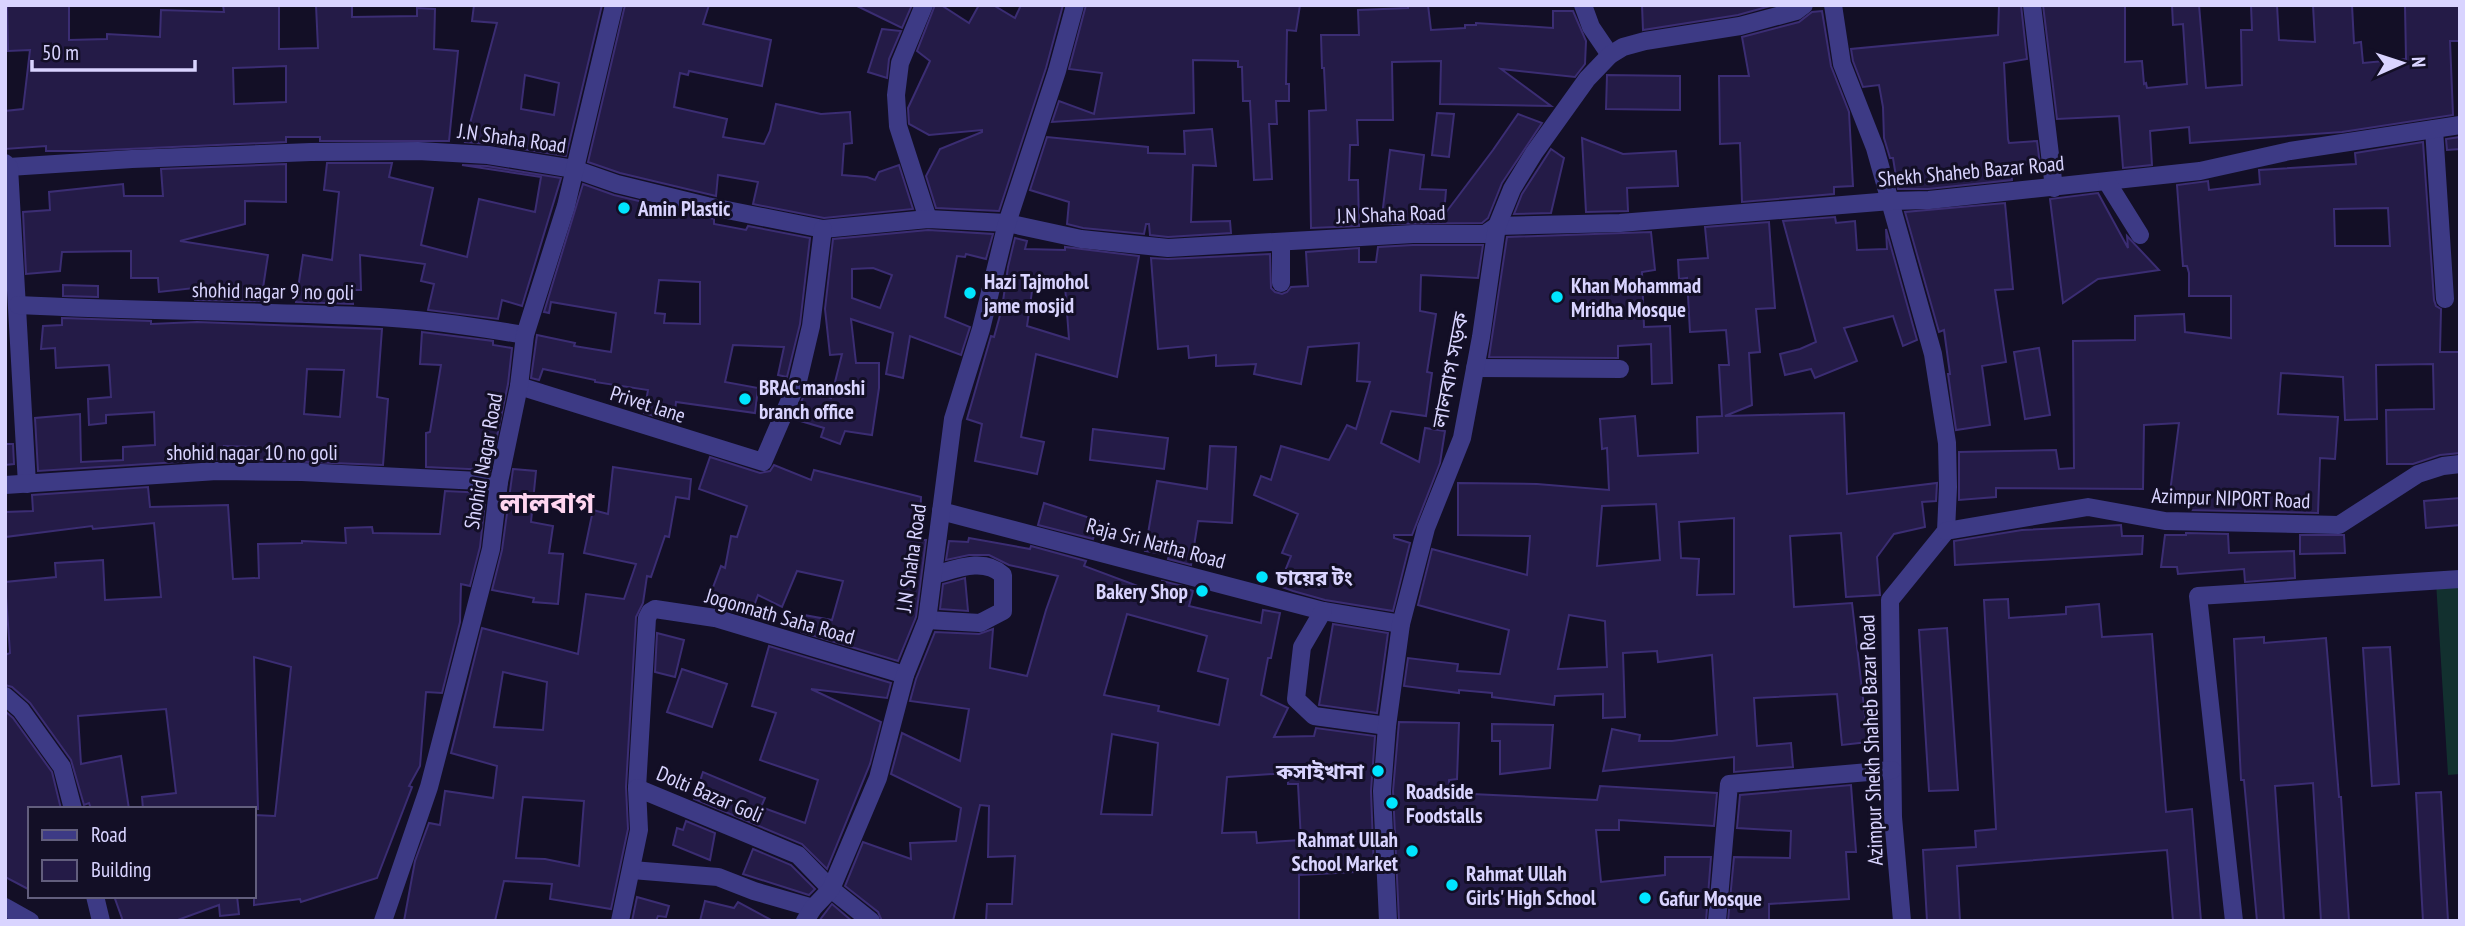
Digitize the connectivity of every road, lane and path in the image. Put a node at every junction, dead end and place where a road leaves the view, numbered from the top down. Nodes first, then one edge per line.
1 (614, 5) edge
2 (924, 5) edge
3 (1075, 5) edge
4 (1583, 5) edge
5 (1804, 5) edge
6 (1833, 5) edge
7 (2032, 5) edge
8 (1610, 55) junction
9 (2460, 125) edge
10 (2434, 129) junction
11 (7, 165) edge
12 (574, 169) junction
13 (2107, 182) junction
14 (2054, 188) junction
15 (1891, 201) junction
16 (928, 219) junction
17 (1007, 223) junction
18 (823, 229) junction
19 (1491, 230) junction
20 (2140, 235) dead end
21 (1280, 242) junction
22 (1281, 283) dead end
23 (2445, 299) dead end
24 (18, 305) junction
25 (525, 335) junction
26 (1475, 368) junction
27 (1620, 369) dead end
28 (519, 386) junction
29 (2460, 464) edge
30 (499, 482) junction
31 (27, 484) junction
32 (5, 485) edge
33 (940, 511) junction
34 (1946, 531) junction
35 (934, 575) junction
36 (2460, 579) edge
37 (1323, 611) junction
38 (927, 620) junction
39 (1401, 624) junction
40 (905, 676) junction
41 (5, 696) edge
42 (1387, 726) junction
43 (1892, 770) junction
44 (638, 788) junction
45 (72, 807) edge
46 (632, 870) junction
47 (831, 889) junction
48 (95, 898) edge
49 (5, 907) edge
50 (809, 914) edge
51 (30, 921) edge
52 (101, 921) edge
53 (383, 921) edge
54 (620, 921) edge
55 (872, 921) edge
56 (1388, 921) edge
57 (1717, 921) edge
58 (1902, 921) edge
59 (2234, 921) edge

1 - 12 street, Shohid Nagar Road
2 - 16 street
3 - 17 street, J.N Shaha Road
4 - 8 street
5 - 8 street, লালবাগ সড়ক
6 - 15 street
7 - 14 street
8 - 19 street, লালবাগ সড়ক
9 - 10 street, Shekh Shaheb Bazar Road
10 - 13 street, Shekh Shaheb Bazar Road
10 - 23 street
11 - 12 street, J.N Shaha Road
11 - 24 street
12 - 18 street, J.N Shaha Road
12 - 25 street, Shohid Nagar Road
13 - 14 street, Shekh Shaheb Bazar Road
13 - 20 street
14 - 15 street, Shekh Shaheb Bazar Road
15 - 19 street, Shekh Shaheb Bazar Road
15 - 34 street
16 - 17 street, J.N Shaha Road
16 - 18 street, J.N Shaha Road
17 - 21 street, J.N Shaha Road
17 - 33 street, J.N Shaha Road
18 - 28 street, Privet lane
19 - 21 street, J.N Shaha Road
19 - 26 street, লালবাগ সড়ক
21 - 22 street
24 - 25 street, shohid nagar 9 no goli
24 - 31 street
25 - 28 street, Shohid Nagar Road
26 - 27 street
26 - 39 street, লালবাগ সড়ক
28 - 30 street, Shohid Nagar Road
29 - 34 street, Azimpur NIPORT Road
30 - 31 street, shohid nagar 10 no goli
30 - 53 street, Shohid Nagar Road
31 - 32 street, shohid nagar 10 no goli
33 - 35 street, J.N Shaha Road
33 - 37 street, Raja Sri Natha Road
34 - 43 street, Azimpur Shekh Shaheb Bazar Road
35 - 38 street, J.N Shaha Road
35 - 38 street
36 - 59 street
37 - 39 street, Raja Sri Natha Road
37 - 42 street
38 - 40 street, J.N Shaha Road
39 - 42 street, লালবাগ সড়ক
40 - 44 street, Jogonnath Saha Road
40 - 47 street, J.N Shaha Road
41 - 45 street
42 - 56 street, লালবাগ সড়ক
43 - 57 street
43 - 58 street, Azimpur Shekh Shaheb Bazar Road
44 - 46 street, Dolti Bazar Goli
44 - 47 street, Dolti Bazar Goli
46 - 50 street
46 - 54 street, Dolti Bazar Goli
47 - 50 street
47 - 55 street, Dolti Bazar Goli
48 - 52 street
49 - 51 street

